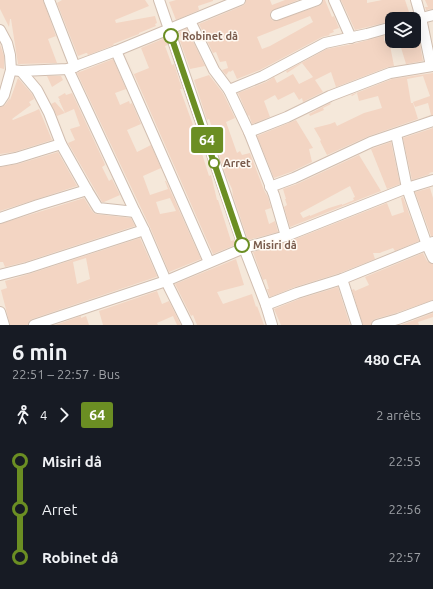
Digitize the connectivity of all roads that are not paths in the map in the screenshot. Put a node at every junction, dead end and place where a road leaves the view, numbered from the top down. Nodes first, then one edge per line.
1 (159, 0) edge
2 (240, 0) edge
3 (317, 0) edge
4 (334, 0) edge
5 (416, 0) edge
6 (51, 1) edge
7 (417, 12) edge
8 (276, 15) dead end
9 (433, 15) edge
10 (421, 18) edge
11 (190, 21) junction
12 (385, 28) edge
13 (421, 29) edge
14 (0, 30) edge
15 (169, 30) junction
16 (351, 38) junction
17 (116, 51) junction
18 (432, 66) edge
19 (71, 68) junction
20 (16, 71) junction
21 (229, 90) junction
22 (0, 101) edge
23 (433, 121) edge
24 (248, 132) junction
25 (396, 134) junction
26 (61, 144) junction
27 (0, 161) edge
28 (433, 180) edge
29 (270, 187) junction
30 (407, 188) junction
31 (87, 190) junction
32 (135, 212) junction
33 (0, 218) edge
34 (144, 230) junction
35 (286, 236) junction
36 (430, 243) edge
37 (244, 248) junction
38 (433, 258) edge
39 (209, 262) junction
40 (0, 275) edge
41 (342, 278) junction
42 (166, 280) junction
43 (266, 305) junction
44 (433, 306) edge
45 (0, 312) edge
46 (4, 325) edge
47 (34, 325) edge
48 (188, 325) edge
49 (272, 325) edge
50 (356, 325) edge
51 (377, 325) edge

1 - 15 street
2 - 11 street
3 - 8 street
4 - 16 street
5 - 7 street
6 - 19 street
9 - 10 street
11 - 15 street
11 - 21 street
12 - 16 street
13 - 18 street
14 - 20 street
15 - 17 street
15 - 37 street
16 - 21 street
17 - 19 street
17 - 39 street
18 - 24 street
19 - 20 street
19 - 32 street
20 - 22 street
20 - 26 street
21 - 24 street
23 - 25 street
24 - 29 street
25 - 29 street
25 - 30 street
26 - 27 street
26 - 31 street
28 - 30 street
29 - 35 street
30 - 35 street
30 - 36 street
31 - 32 street
31 - 33 street
32 - 34 street
34 - 40 street
34 - 42 street
35 - 37 street
36 - 38 street
36 - 41 street
37 - 39 street
37 - 43 street
39 - 42 street
41 - 43 street
41 - 50 street
42 - 47 street
42 - 48 street
43 - 49 street
44 - 51 street
45 - 46 street

